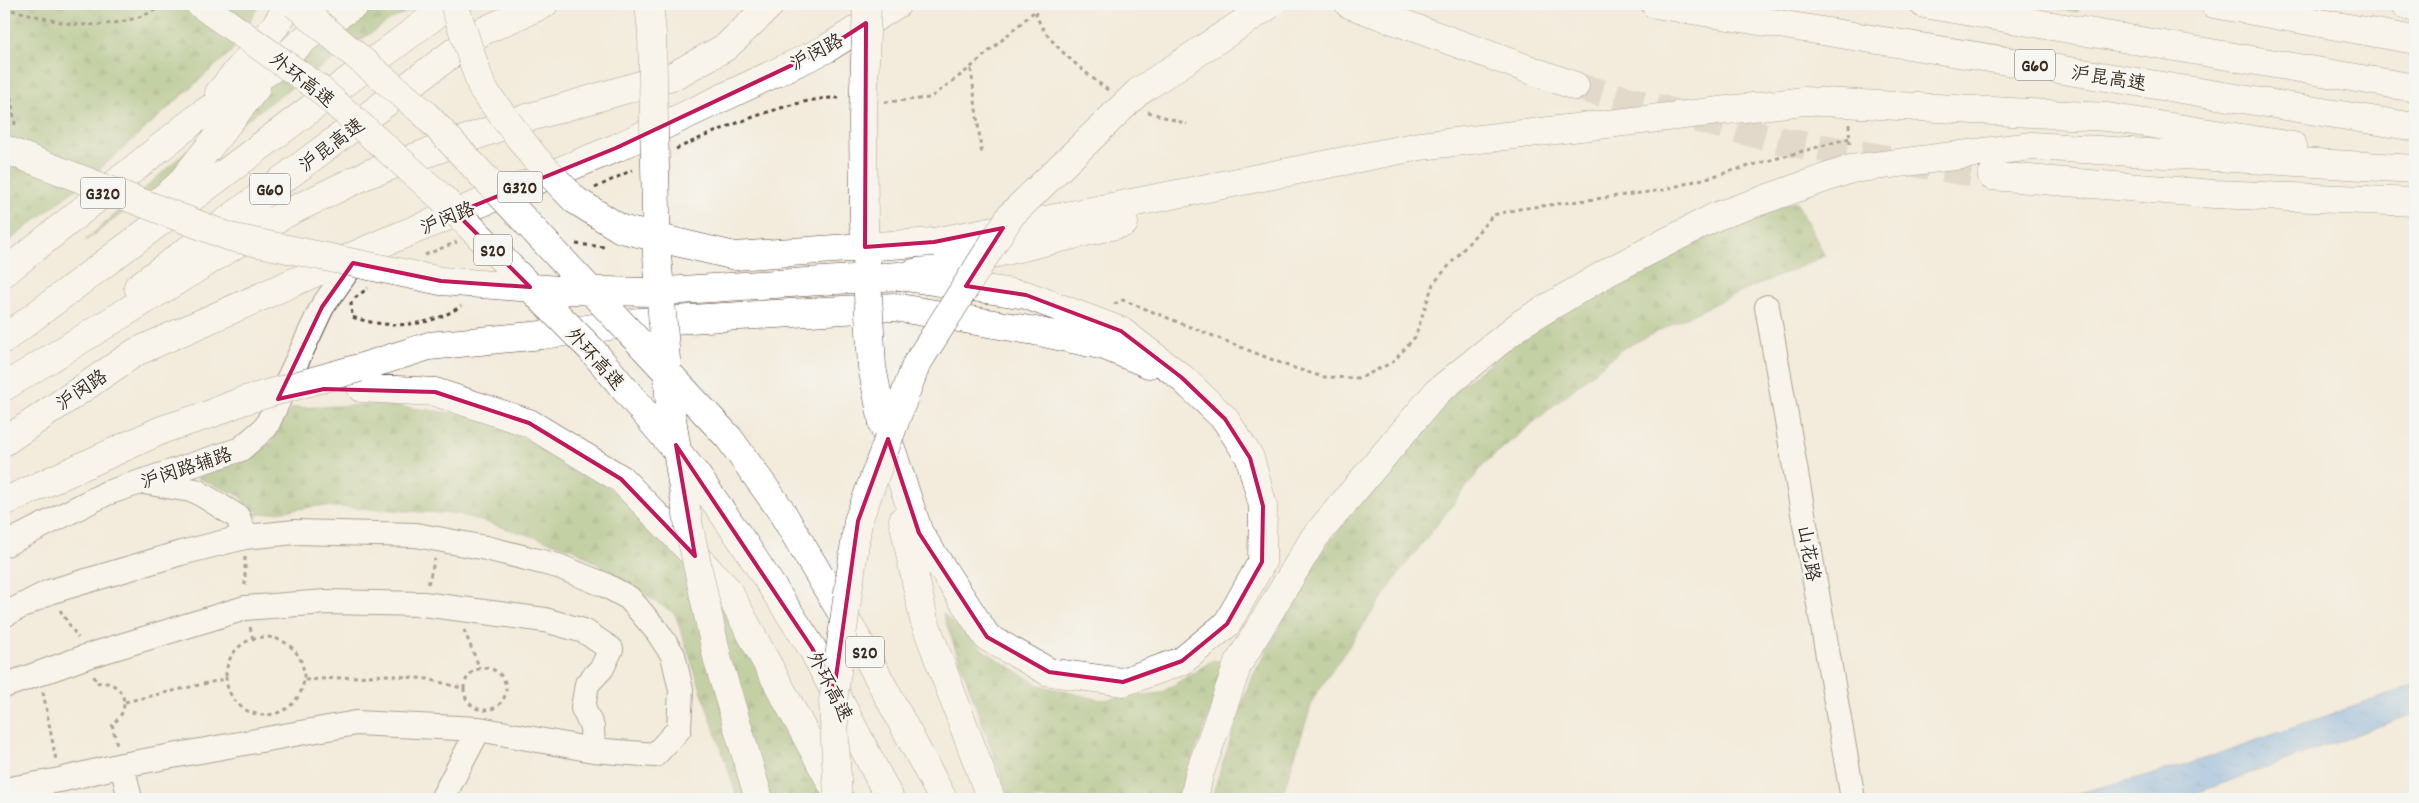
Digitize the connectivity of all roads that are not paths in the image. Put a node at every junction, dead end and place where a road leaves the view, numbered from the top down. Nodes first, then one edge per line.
1 (200, 4) edge
2 (289, 4) edge
3 (295, 4) edge
4 (356, 4) edge
5 (456, 4) edge
6 (544, 4) edge
7 (649, 4) edge
8 (771, 4) edge
9 (866, 4) edge
10 (897, 4) edge
11 (1271, 4) edge
12 (1349, 4) edge
13 (1655, 4) edge
14 (1924, 4) edge
15 (2214, 4) edge
16 (2300, 4) edge
17 (2404, 4) edge
18 (2415, 7) edge
19 (2415, 40) edge
20 (269, 71) junction
21 (1575, 86) tunnel mouth
22 (2415, 88) edge
23 (202, 114) junction
24 (2415, 127) edge
25 (8, 141) edge
26 (1420, 146) junction
27 (2415, 165) edge
28 (2415, 169) edge
29 (1992, 176) tunnel mouth
30 (2415, 202) edge
31 (360, 253) junction
32 (4, 273) edge
33 (899, 276) junction
34 (1767, 307) dead end
35 (4, 330) edge
36 (4, 339) edge
37 (1181, 377) junction
38 (4, 387) edge
39 (208, 415) junction
40 (883, 423) junction
41 (4, 442) edge
42 (142, 481) junction
43 (4, 502) edge
44 (245, 537) junction
45 (4, 545) edge
46 (4, 614) edge
47 (4, 686) edge
48 (479, 729) junction
49 (593, 750) junction
50 (122, 765) junction
51 (4, 790) edge
52 (130, 799) edge
53 (442, 799) edge
54 (759, 799) edge
55 (839, 799) edge
56 (890, 799) edge
57 (943, 799) edge
58 (991, 799) edge
59 (1194, 799) edge
60 (1853, 799) edge

1 - 56 highway, 外环高速 / S20, bridge
2 - 23 highway
3 - 57 highway, S20, bridge
4 - 20 highway, G320
5 - 26 highway, bridge
5 - 36 highway, G60
6 - 38 highway, 沪昆高速 / G60
7 - 54 highway, bridge
8 - 38 highway, bridge
9 - 40 highway, bridge
10 - 31 highway, 沪闵路 / G320
11 - 55 highway, bridge
12 - 21 highway
13 - 24 highway, 沪昆高速 / G60
14 - 22 highway, G60
15 - 19 highway
16 - 19 highway
17 - 18 highway
20 - 23 highway, G320
20 - 35 highway
23 - 32 highway, G320
25 - 33 highway, bridge
26 - 27 highway
26 - 33 highway
28 - 59 highway
29 - 30 highway
31 - 41 highway, 沪闵路 / G320
31 - 42 street, 沪闵路辅路
33 - 37 highway
34 - 60 street, 山花路
37 - 39 highway, bridge
37 - 40 highway, bridge
39 - 43 highway
39 - 55 highway, bridge
40 - 58 highway, bridge
42 - 44 street
42 - 45 street, 沪闵路辅路
44 - 46 street
44 - 49 street
47 - 49 street
48 - 49 street
48 - 50 street
48 - 53 street
50 - 51 street
50 - 52 street

